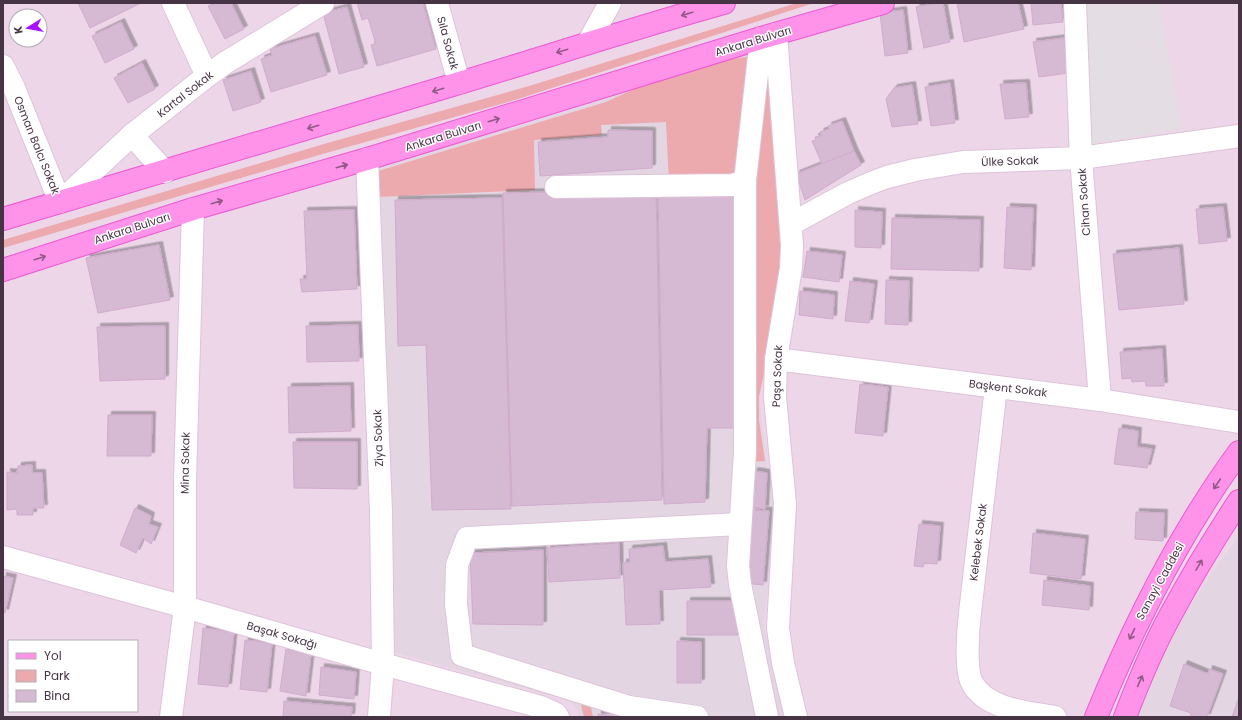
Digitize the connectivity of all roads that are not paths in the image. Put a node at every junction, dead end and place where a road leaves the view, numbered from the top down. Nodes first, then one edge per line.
1 (173, 3) edge
2 (323, 3) edge
3 (437, 3) edge
4 (610, 3) edge
5 (724, 3) edge
6 (883, 3) edge
7 (1075, 3) edge
8 (768, 36) junction
9 (588, 43) junction
10 (3, 66) edge
11 (206, 76) junction
12 (459, 83) junction
13 (132, 135) junction
14 (1239, 136) edge
15 (1081, 158) junction
16 (367, 159) junction
17 (165, 172) junction
18 (745, 181) junction
19 (556, 187) dead end
20 (60, 202) junction
21 (193, 209) junction
22 (3, 219) edge
23 (791, 224) junction
24 (3, 270) edge
25 (776, 359) junction
26 (996, 387) junction
27 (1100, 400) junction
28 (1239, 422) edge
29 (1239, 452) edge
30 (1239, 501) edge
31 (740, 524) junction
32 (3, 557) edge
33 (185, 607) junction
34 (383, 664) junction
35 (171, 717) edge
36 (379, 717) edge
37 (558, 717) edge
38 (698, 717) edge
39 (767, 717) edge
40 (796, 717) edge
41 (1055, 717) edge
42 (1096, 717) edge
43 (1125, 717) edge

1 - 11 street
2 - 11 street, Kartal Sokak
3 - 12 street, Sıla Sokak
4 - 9 street
5 -> 9 main road
6 - 8 main road, Ankara Bulvarı
7 - 15 street, Cihan Sokak
16 -> 8 main road, Ankara Bulvarı
8 - 18 street
8 - 23 street, Paşa Sokak
9 -> 12 main road
10 - 20 street, Osman Balcı Sokak
11 - 13 street, Kartal Sokak
12 -> 17 main road
13 - 17 street
13 - 20 street, Kartal Sokak
14 - 15 street, Ülke Sokak
15 - 23 street, Ülke Sokak
15 - 27 street, Cihan Sokak
21 -> 16 main road, Ankara Bulvarı
16 - 34 street, Ziya Sokak
17 - 20 main road
18 - 19 street
18 - 31 street
20 - 22 main road
24 -> 21 main road, Ankara Bulvarı
21 - 33 street, Mina Sokak
23 - 25 street, Paşa Sokak
25 - 26 street, Başkent Sokak
25 - 40 street, Paşa Sokak
26 - 27 street, Başkent Sokak
26 - 41 street, Kelebek Sokak
27 - 28 street, Başkent Sokak
29 -> 42 main road, Sanayi Caddesi
43 -> 30 main road
31 - 38 street
31 - 39 street
32 - 33 street, Başak Sokağı
33 - 34 street, Başak Sokağı
33 - 35 street, Mina Sokak
34 - 36 street, Ziya Sokak
34 - 37 street, Başak Sokağı

